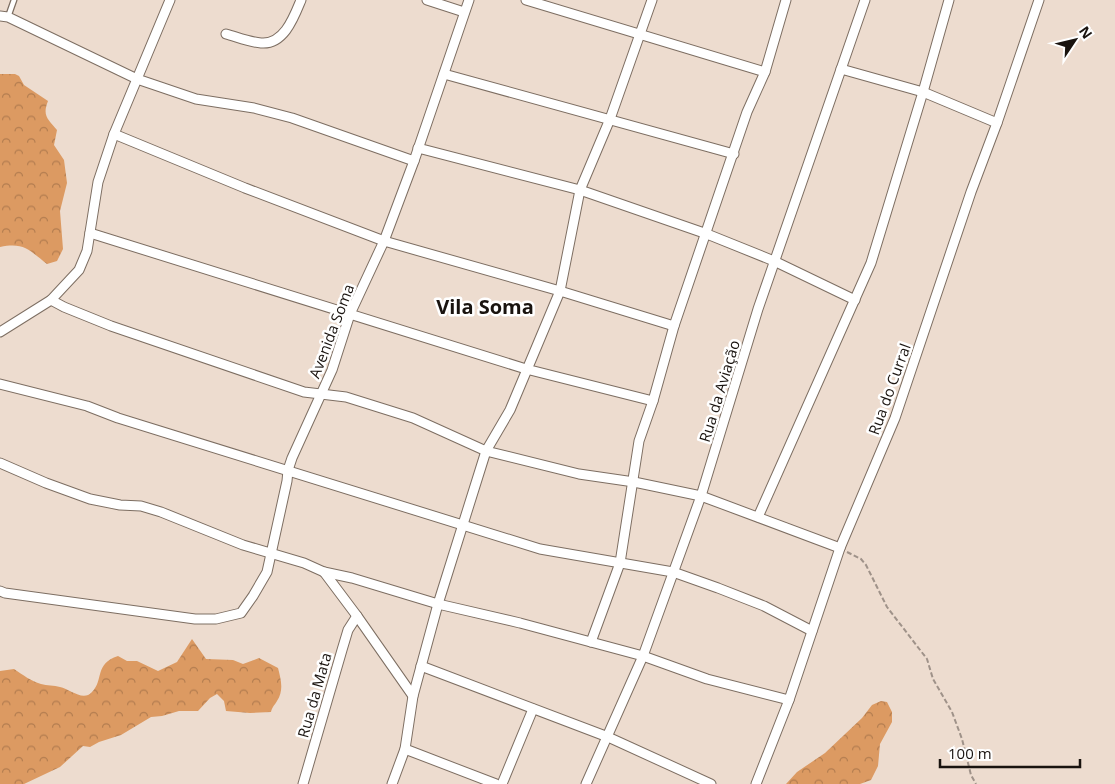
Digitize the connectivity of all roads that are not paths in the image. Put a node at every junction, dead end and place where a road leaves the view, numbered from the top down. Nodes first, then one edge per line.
1 (14, 0) edge
2 (170, 0) edge
3 (301, 0) edge
4 (427, 0) edge
5 (468, 0) edge
6 (526, 0) edge
7 (652, 0) edge
8 (786, 0) edge
9 (865, 0) edge
10 (948, 0) edge
11 (1039, 0) edge
12 (464, 12) junction
13 (4, 16) edge
14 (226, 34) dead end
15 (640, 34) junction
16 (841, 69) junction
17 (765, 72) junction
18 (444, 74) junction
19 (137, 79) junction
20 (923, 92) junction
21 (610, 118) junction
22 (997, 123) junction
23 (114, 134) junction
24 (418, 148) junction
25 (734, 154) junction
26 (414, 161) junction
27 (580, 190) junction
28 (90, 233) junction
29 (707, 234) junction
30 (384, 241) junction
31 (774, 261) junction
32 (560, 291) junction
33 (51, 300) junction
34 (855, 300) junction
35 (350, 314) junction
36 (674, 326) junction
37 (0, 332) edge
38 (526, 368) junction
39 (0, 384) edge
40 (322, 394) junction
41 (653, 401) junction
42 (486, 451) junction
43 (0, 463) edge
44 (288, 470) junction
45 (634, 482) junction
46 (701, 496) junction
47 (758, 517) junction
48 (463, 525) junction
49 (840, 548) junction
50 (271, 553) junction
51 (620, 563) junction
52 (324, 572) junction
53 (673, 572) junction
54 (0, 590) edge
55 (438, 604) junction
56 (357, 616) junction
57 (812, 631) junction
58 (591, 642) junction
59 (643, 656) junction
60 (421, 666) junction
61 (413, 696) junction
62 (789, 700) junction
63 (533, 709) junction
64 (608, 737) junction
65 (405, 749) junction
66 (303, 784) edge
67 (392, 784) edge
68 (496, 784) edge
69 (502, 784) edge
70 (586, 784) edge
71 (711, 784) edge
72 (756, 784) edge

1 - 13 lane
2 - 19 street
3 - 14 street
4 - 12 street
5 - 12 street, Avenida Soma
6 - 15 street
7 - 15 street
8 - 17 street
9 - 16 street, Rua da Aviação
10 - 20 street
11 - 22 street, Rua do Curral
12 - 18 street, Avenida Soma
13 - 19 street
15 - 17 street
15 - 21 street
16 - 20 street
16 - 31 street, Rua da Aviação
17 - 25 street
18 - 21 street
18 - 24 street, Avenida Soma
19 - 23 street
19 - 26 street
20 - 22 street
20 - 34 street
21 - 25 street
21 - 27 street
22 - 49 street, Rua do Curral
23 - 28 street
23 - 30 street
24 - 26 street, Avenida Soma
24 - 27 street
25 - 29 street
26 - 30 street, Avenida Soma
27 - 29 street
27 - 32 street
28 - 33 street
28 - 35 street
29 - 31 street
29 - 36 street
30 - 32 street
30 - 35 street, Avenida Soma
31 - 34 street
31 - 46 street, Rua da Aviação
32 - 36 street
32 - 38 street
33 - 37 street
33 - 40 street
34 - 47 street
35 - 38 street
35 - 40 street, Avenida Soma
36 - 41 street
38 - 41 street
38 - 42 street
39 - 44 street
40 - 42 street
40 - 44 street, Avenida Soma
41 - 45 street
42 - 45 street
42 - 48 street
43 - 50 street
44 - 48 street
44 - 50 street, Avenida Soma
45 - 46 street
45 - 51 street
46 - 47 street
46 - 53 street, Rua da Aviação
47 - 49 street
48 - 51 street
48 - 55 street
49 - 57 street, Rua do Curral
50 - 52 street
50 - 54 street, Avenida Soma
51 - 53 street
51 - 58 street
52 - 55 street
52 - 56 street
53 - 57 street
53 - 59 street, Rua da Aviação
55 - 58 street
55 - 60 street
56 - 61 street
56 - 66 street, Rua da Mata
57 - 62 street, Rua do Curral
58 - 59 street
59 - 62 street
59 - 64 street, Rua da Aviação
60 - 61 street
60 - 63 street
61 - 65 street
62 - 72 street, Rua do Curral
63 - 64 street
63 - 69 street
64 - 70 street, Rua da Aviação
64 - 71 street
65 - 67 street
65 - 68 street

